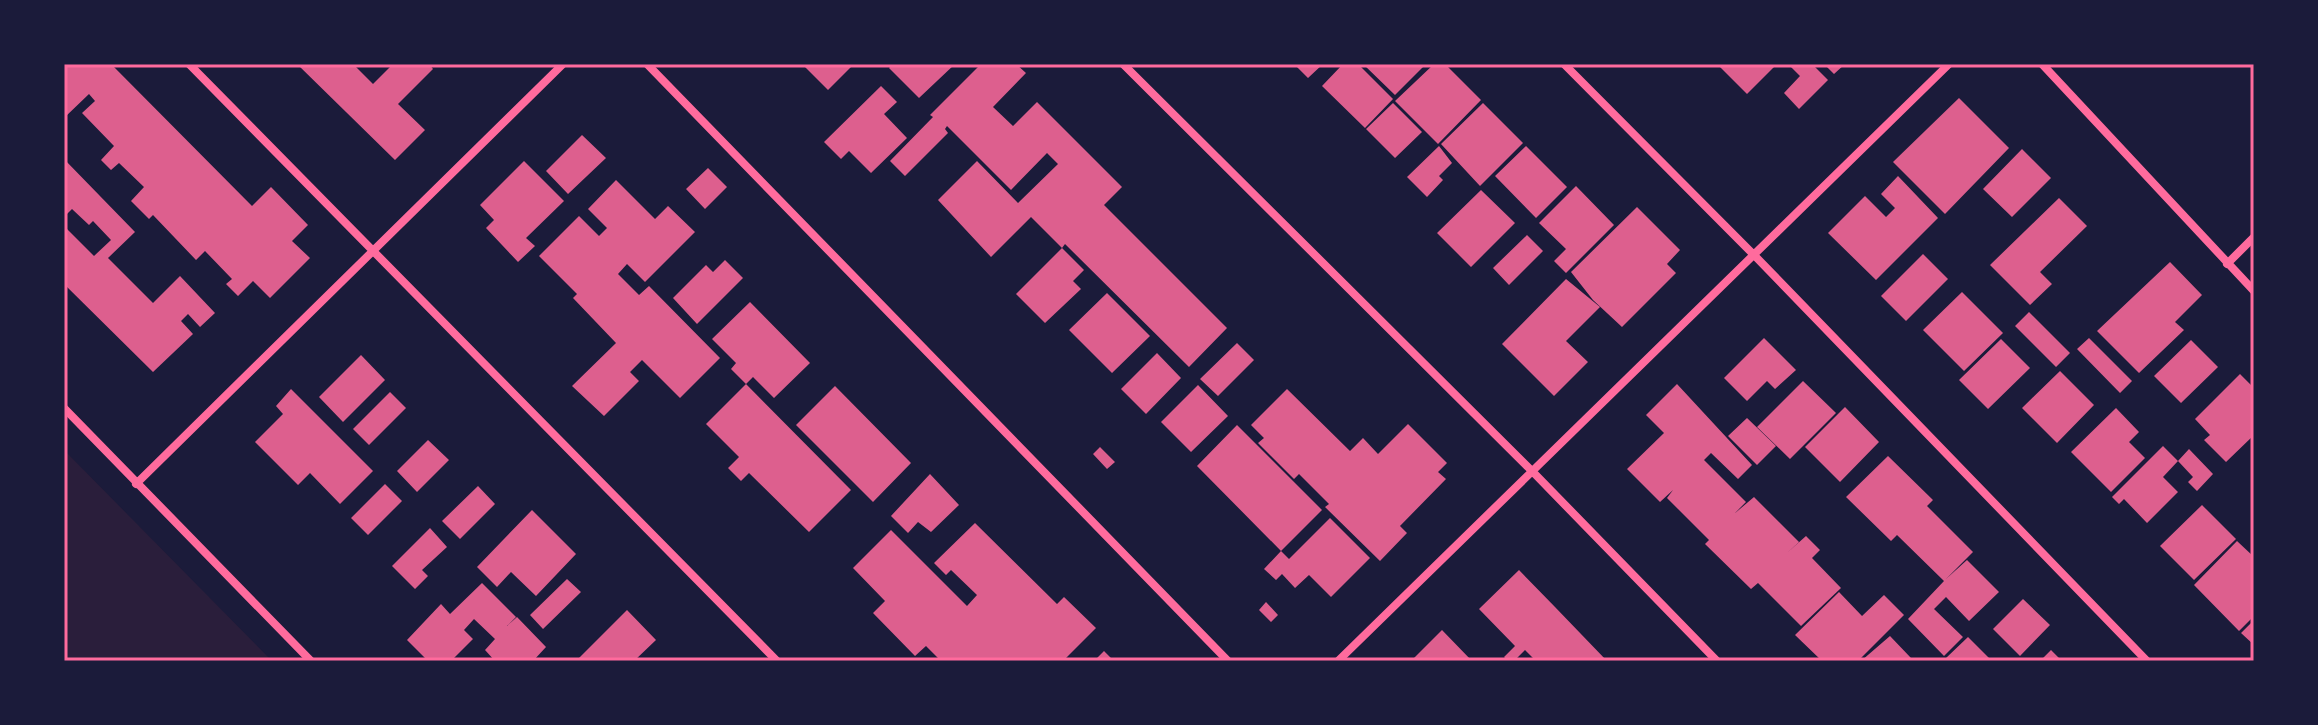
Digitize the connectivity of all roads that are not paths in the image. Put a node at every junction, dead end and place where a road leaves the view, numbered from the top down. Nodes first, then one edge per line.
1 (189, 64) edge
2 (563, 64) edge
3 (647, 64) edge
4 (1123, 64) edge
5 (1564, 64) edge
6 (1949, 64) edge
7 (2042, 64) edge
8 (2254, 237) edge
9 (373, 249) junction
10 (1754, 255) junction
11 (2227, 264) junction
12 (2254, 291) edge
13 (64, 408) edge
14 (1532, 471) junction
15 (136, 484) junction
16 (311, 661) edge
17 (777, 661) edge
18 (1228, 661) edge
19 (1338, 661) edge
20 (1717, 661) edge
21 (2147, 661) edge

1 - 9 street
2 - 9 street
3 - 18 street
4 - 14 street
5 - 10 street
6 - 10 street
7 - 11 street
8 - 11 street
9 - 15 street
9 - 17 street
10 - 14 street
10 - 21 street
11 - 12 street
13 - 15 street
14 - 19 street
14 - 20 street
15 - 16 street

